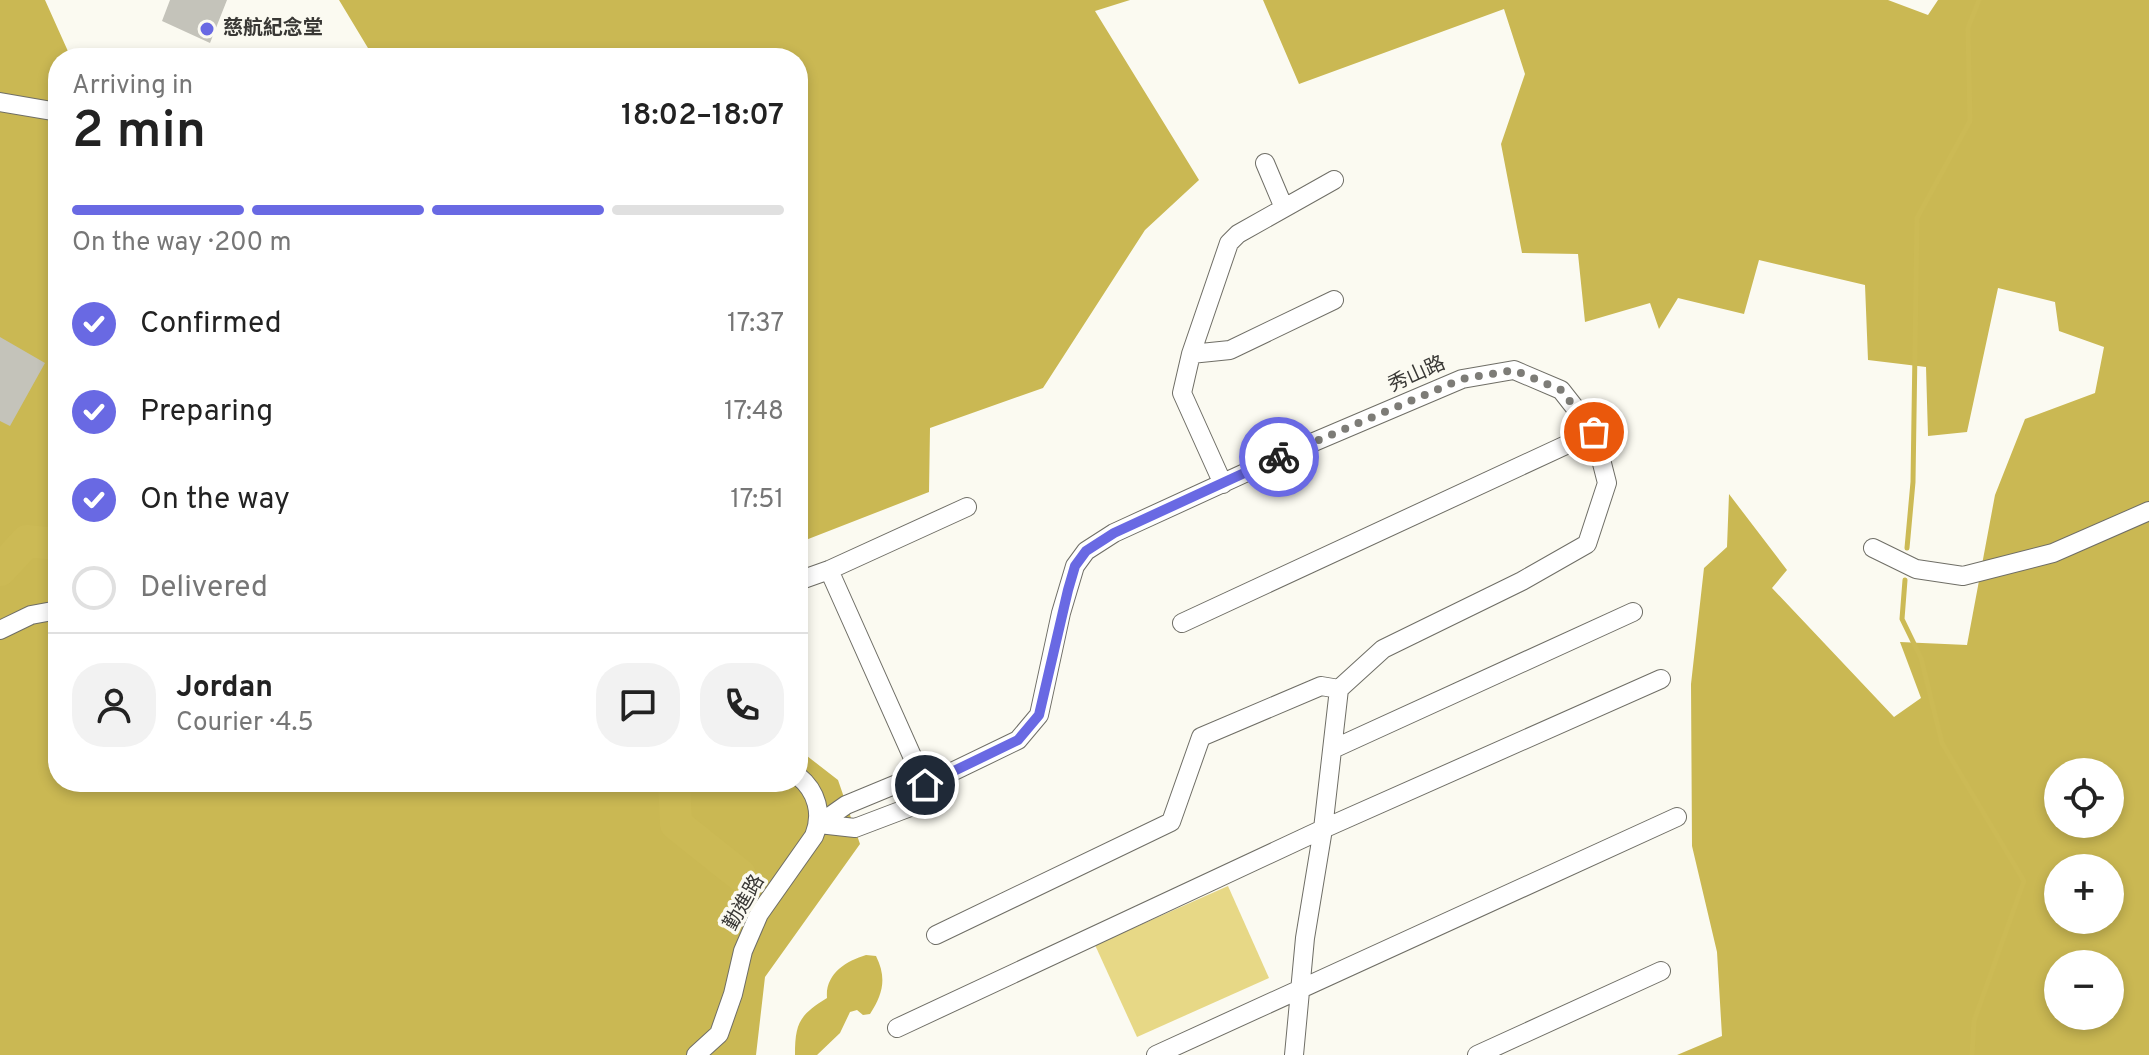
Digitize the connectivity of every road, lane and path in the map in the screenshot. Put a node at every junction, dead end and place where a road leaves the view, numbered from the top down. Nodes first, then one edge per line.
1 (0, 102) edge
2 (48, 110) edge
3 (1265, 163) dead end
4 (1334, 180) dead end
5 (1284, 208) junction
6 (1334, 300) dead end
7 (1191, 354) junction
8 (1594, 432) junction
9 (1223, 484) junction
10 (967, 507) dead end
11 (2149, 511) edge
12 (1873, 548) dead end
13 (829, 570) junction
14 (808, 577) edge
15 (48, 612) edge
16 (1633, 612) dead end
17 (1182, 623) dead end
18 (0, 630) edge
19 (1661, 679) dead end
20 (1339, 689) junction
21 (1333, 749) junction
22 (925, 785) junction
23 (808, 788) edge
24 (1677, 817) dead end
25 (819, 824) junction
26 (1323, 829) junction
27 (936, 935) dead end
28 (1661, 971) dead end
29 (1299, 990) junction
30 (897, 1028) dead end
31 (696, 1055) edge
32 (1156, 1055) edge
33 (1294, 1055) edge
34 (1477, 1055) edge

1 - 2 street
3 - 5 street
4 - 5 street
5 - 7 street
6 - 7 street
7 - 9 street
8 - 9 street, 秀山路
8 - 17 street
8 - 20 street, 秀山路
9 - 22 street, 秀山路
10 - 13 street
11 - 12 street
13 - 14 street
13 - 22 street
15 - 18 street
16 - 21 street
19 - 26 street
20 - 21 street
20 - 27 street
21 - 26 street
22 - 25 street, 秀山路
22 - 25 street, 秀山路
23 - 25 street
24 - 29 street
25 - 31 street, 勤進路
26 - 29 street
26 - 30 street
28 - 34 street
29 - 32 street
29 - 33 street

